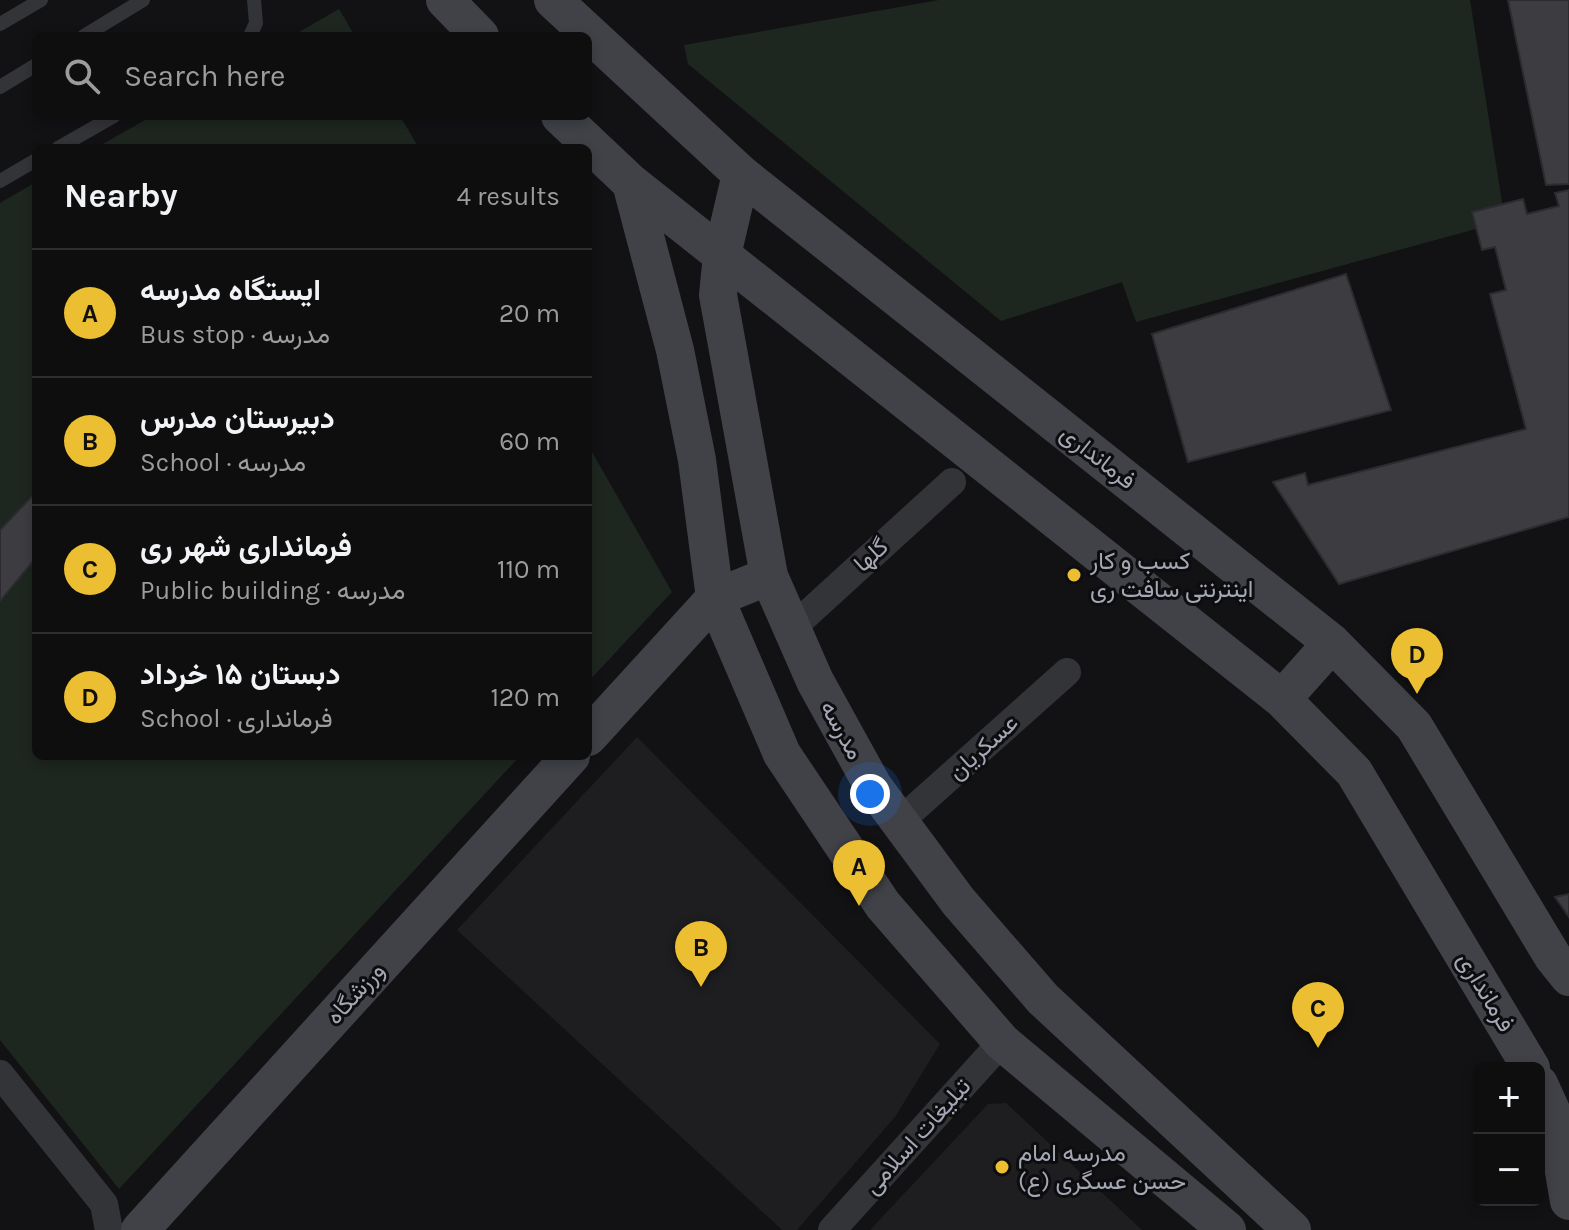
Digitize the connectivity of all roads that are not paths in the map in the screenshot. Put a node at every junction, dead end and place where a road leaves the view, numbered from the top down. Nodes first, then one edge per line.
1 (41, 0) edge
2 (143, 0) edge
3 (254, 0) edge
4 (445, 0) edge
5 (553, 0) edge
6 (0, 24) edge
7 (91, 32) edge
8 (252, 32) edge
9 (476, 32) edge
10 (588, 32) edge
11 (592, 36) edge
12 (32, 67) edge
13 (0, 87) edge
14 (107, 120) edge
15 (564, 120) edge
16 (65, 144) edge
17 (590, 144) edge
18 (592, 146) edge
19 (32, 162) edge
20 (741, 174) junction
21 (0, 181) edge
22 (631, 183) junction
23 (722, 255) junction
24 (952, 482) dead end
25 (769, 576) junction
26 (715, 598) junction
27 (791, 629) junction
28 (1332, 643) junction
29 (1067, 672) dead end
30 (1282, 699) junction
31 (592, 733) edge
32 (567, 760) edge
33 (899, 822) junction
34 (1569, 977) edge
35 (1002, 1042) junction
36 (1527, 1062) edge
37 (0, 1074) edge
38 (1545, 1097) edge
39 (1569, 1201) edge
40 (109, 1230) edge
41 (140, 1230) edge
42 (832, 1230) edge
43 (1227, 1230) edge
44 (1292, 1230) edge

1 - 6 lane
2 - 7 lane
3 - 8 lane
4 - 9 street
5 - 10 street, فرمانداری
11 - 20 street, فرمانداری
12 - 13 lane
14 - 16 lane
15 - 17 street, فرمانداری
18 - 22 street, فرمانداری
19 - 21 lane
20 - 23 street, مدرسه
20 - 28 street, فرمانداری
22 - 23 street, فرمانداری
22 - 26 street
23 - 25 street, مدرسه
23 - 30 street, فرمانداری
24 - 27 street, گلها
25 - 26 street
25 - 27 street, مدرسه
26 - 31 street
26 - 35 street
27 - 33 street, مدرسه
28 - 30 street
28 - 34 street, فرمانداری
29 - 33 street, عسکریان
30 - 36 street, فرمانداری
32 - 41 street, ورزشگاه
33 - 44 street, مدرسه
35 - 42 street, تبلیغات اسلامی
35 - 43 street
37 - 40 street
38 - 39 street

